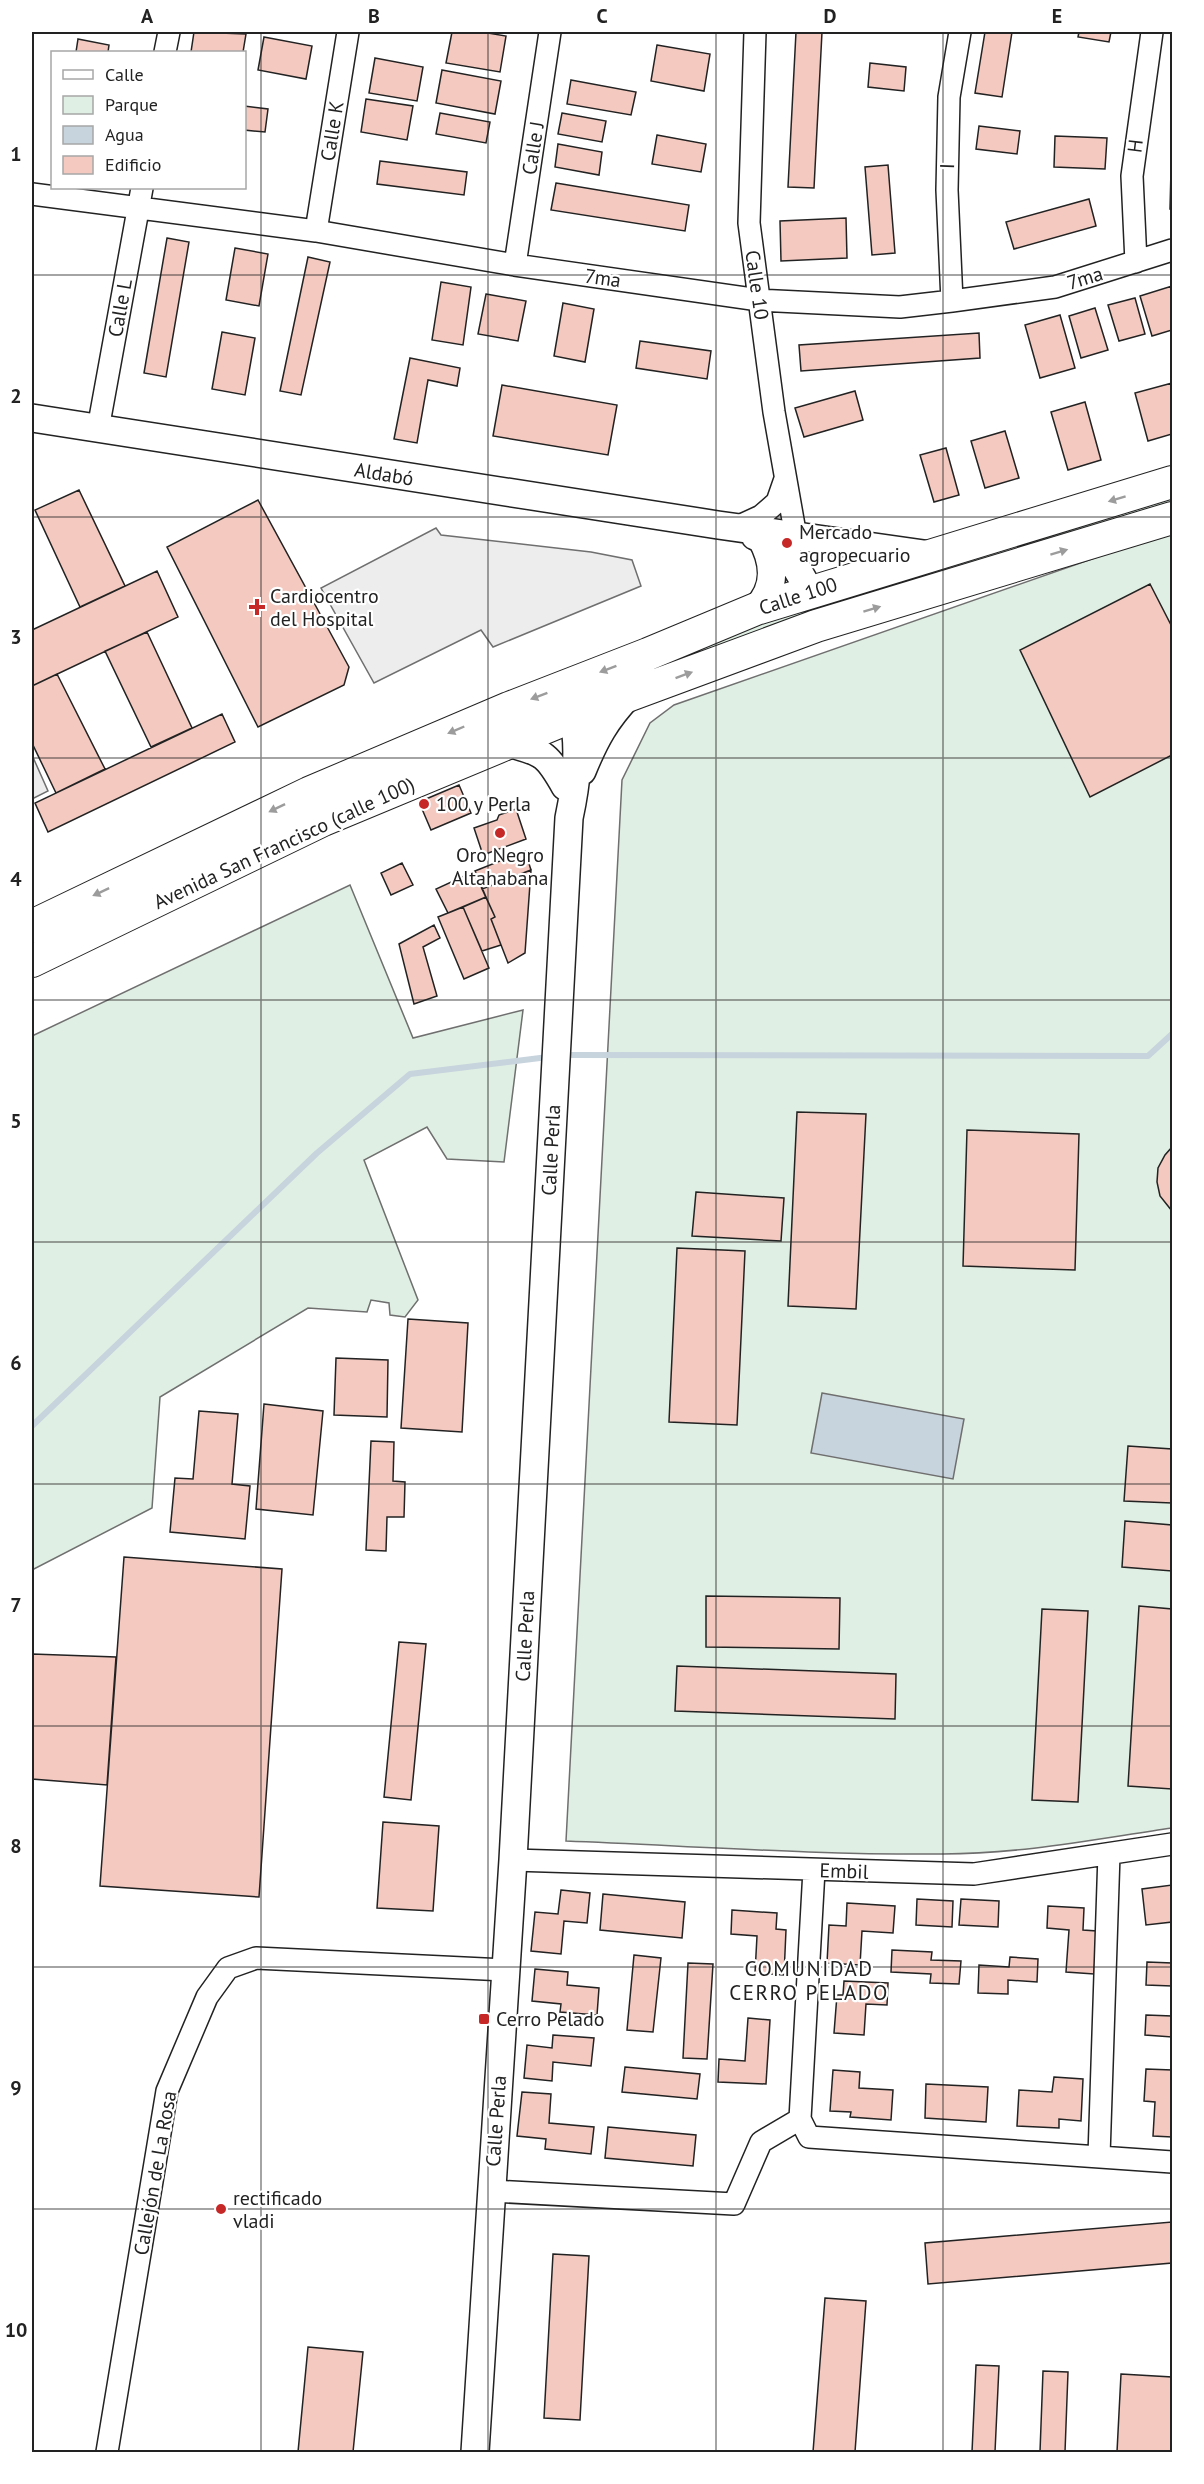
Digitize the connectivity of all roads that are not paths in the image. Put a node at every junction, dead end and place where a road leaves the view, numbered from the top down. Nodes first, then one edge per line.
1 (169, 32) edge
2 (348, 32) edge
3 (550, 32) edge
4 (755, 32) edge
5 (960, 32) edge
6 (1152, 32) edge
7 (165, 51) edge
8 (32, 194) edge
9 (140, 198) edge
10 (316, 231) junction
11 (1173, 250) edge
12 (1136, 262) junction
13 (515, 265) junction
14 (759, 300) junction
15 (952, 301) junction
16 (32, 418) edge
17 (98, 429) junction
18 (786, 479) junction
19 (1173, 482) edge
20 (1173, 518) edge
21 (737, 528) junction
22 (796, 537) junction
23 (762, 538) junction
24 (932, 555) junction
25 (809, 591) junction
26 (756, 609) junction
27 (816, 626) junction
28 (568, 685) junction
29 (629, 694) junction
30 (573, 716) junction
31 (511, 744) junction
32 (570, 787) junction
33 (32, 926) edge
34 (32, 961) edge
35 (1173, 1844) edge
36 (1109, 1854) junction
37 (513, 1860) junction
38 (814, 1870) junction
39 (505, 1970) junction
40 (800, 2119) junction
41 (1099, 2156) junction
42 (1173, 2162) edge
43 (492, 2191) junction
44 (107, 2452) edge
45 (475, 2452) edge

1 - 7 street
2 - 10 street, Calle K
3 - 13 street, Calle J
4 - 14 street, Calle 10
5 - 15 street, I
6 - 12 street, H
8 - 9 street, 7ma
9 - 10 street, 7ma
9 - 17 street, Calle L
10 - 13 street, 7ma
11 - 12 street, 7ma
12 - 15 street, 7ma
13 - 14 street, 7ma
14 - 15 street, 7ma
14 - 18 street, Calle 10
16 - 17 main road, Aldabó
17 - 21 main road, Aldabó
18 - 21 street
18 - 22 street, Calle 10
19 -> 24 highway, Calle 100
27 -> 20 highway, Calle 100
21 - 22 main road, Aldabó
21 - 23 main road, Aldabó
22 - 24 main road, Aldabó
22 - 25 main road
23 - 25 main road, Aldabó
23 - 26 main road
24 - 25 highway, Calle 100
25 - 26 highway, Calle 100
25 - 27 highway
26 -> 28 highway, Calle 100
29 -> 27 highway, Calle 100
28 - 30 highway
28 -> 33 highway, Avenida San Francisco (calle 100)
29 - 30 highway, Calle 100
29 - 32 main road
30 - 31 highway, Avenida San Francisco (calle 100)
30 - 32 main road, Calle Perla
31 - 32 main road
31 - 34 highway, Avenida San Francisco (calle 100)
32 - 37 main road, Calle Perla
35 - 36 street, Embil
36 - 38 street, Embil
36 - 41 street
37 - 38 street, Embil
37 - 39 main road, Calle Perla
38 - 40 street
39 - 43 main road, Calle Perla
39 - 44 street, Callejón de La Rosa
40 - 41 street
40 - 43 street
41 - 42 street
43 - 45 main road, Calle Perla

